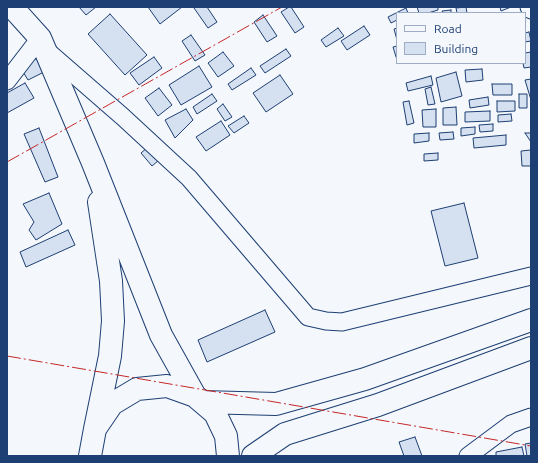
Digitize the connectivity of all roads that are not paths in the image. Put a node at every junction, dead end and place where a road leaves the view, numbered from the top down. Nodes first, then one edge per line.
1 (12, 7) edge
2 (529, 7) edge
3 (531, 10) edge
4 (42, 43) junction
5 (7, 81) edge
6 (93, 163) junction
7 (531, 276) edge
8 (531, 320) edge
9 (531, 348) edge
10 (199, 399) junction
11 (531, 417) edge
12 (95, 429) junction
13 (90, 456) edge
14 (228, 456) edge
15 (253, 456) edge
16 (468, 456) edge

1 - 4 main road
2 - 3 street
4 - 5 street
4 - 6 main road
4 - 7 street
6 - 10 main road
6 - 12 main road
8 - 10 main road
9 - 15 main road
10 - 12 main road
10 - 14 main road
11 - 16 street
12 - 13 main road

